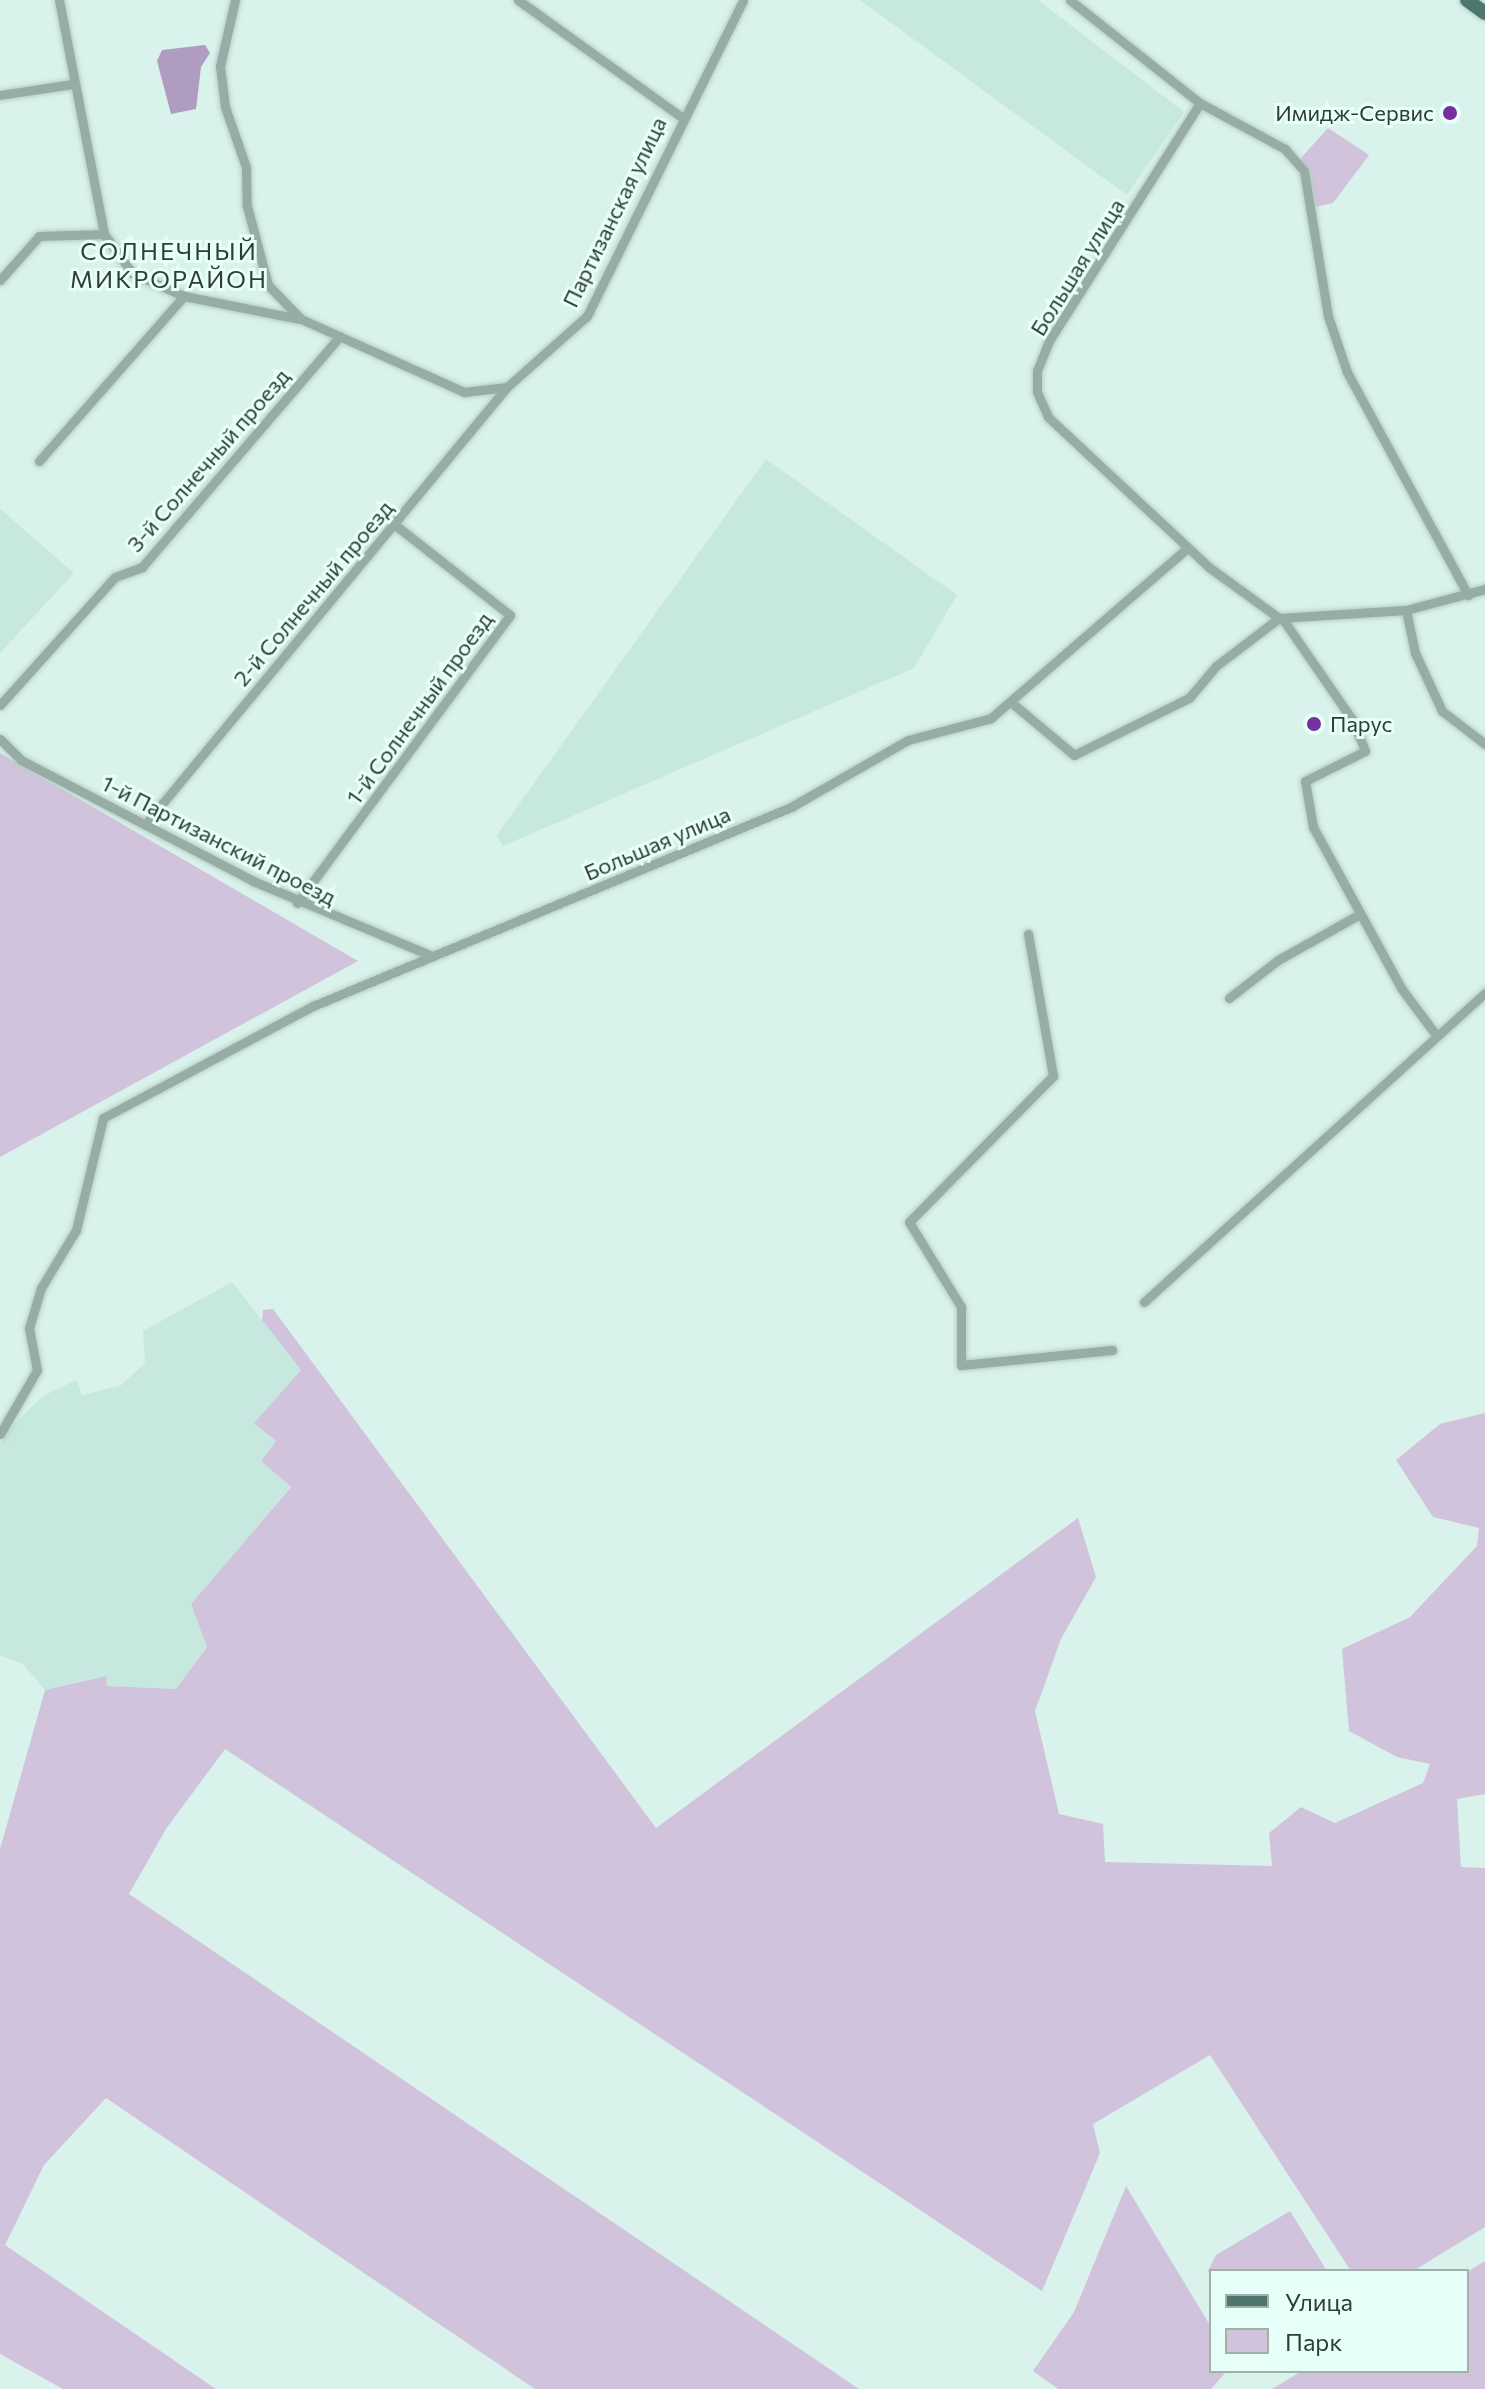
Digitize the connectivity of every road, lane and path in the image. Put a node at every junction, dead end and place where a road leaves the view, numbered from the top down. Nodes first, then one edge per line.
1 (59, 0) edge
2 (235, 0) edge
3 (518, 0) edge
4 (743, 0) edge
5 (1070, 0) edge
6 (1467, 0) edge
7 (1485, 13) edge
8 (73, 84) junction
9 (0, 95) edge
10 (1200, 103) junction
11 (680, 116) junction
12 (104, 234) junction
13 (0, 280) edge
14 (184, 296) junction
15 (301, 319) junction
16 (340, 336) junction
17 (507, 387) junction
18 (39, 461) dead end
19 (394, 524) junction
20 (1187, 548) junction
21 (1485, 589) edge
22 (1468, 595) junction
23 (1406, 610) junction
24 (1280, 618) junction
25 (1012, 703) junction
26 (0, 705) edge
27 (0, 739) edge
28 (1485, 744) edge
29 (147, 822) junction
30 (297, 903) junction
31 (1360, 914) junction
32 (1028, 934) dead end
33 (432, 956) junction
34 (1485, 993) edge
35 (1229, 998) dead end
36 (1436, 1035) junction
37 (1144, 1302) dead end
38 (1112, 1350) dead end
39 (0, 1434) edge

1 - 8 street
2 - 15 street
3 - 11 street
4 - 11 street, Партизанская улица
5 - 10 street
6 - 7 main road
8 - 9 street
8 - 12 street
10 - 20 street, Большая улица
10 - 22 street
11 - 17 street, Партизанская улица
12 - 13 street
12 - 14 street
14 - 15 street
14 - 18 street
15 - 16 street
16 - 17 street
16 - 26 street, 3-й Солнечный проезд
17 - 19 street, 2-й Солнечный проезд
19 - 29 street, 2-й Солнечный проезд
19 - 30 street, 1-й Солнечный проезд
20 - 24 street, Большая улица
20 - 25 street, Большая улица
21 - 22 street
22 - 23 street
23 - 24 street
23 - 28 street
24 - 25 street
24 - 31 street, Большая улица
25 - 33 street, Большая улица
27 - 29 street, 1-й Партизанский проезд
29 - 30 street, 1-й Партизанский проезд
30 - 33 street, 1-й Партизанский проезд
31 - 35 street
31 - 36 street
32 - 38 street
33 - 39 street, Большая улица
34 - 36 street
36 - 37 street

